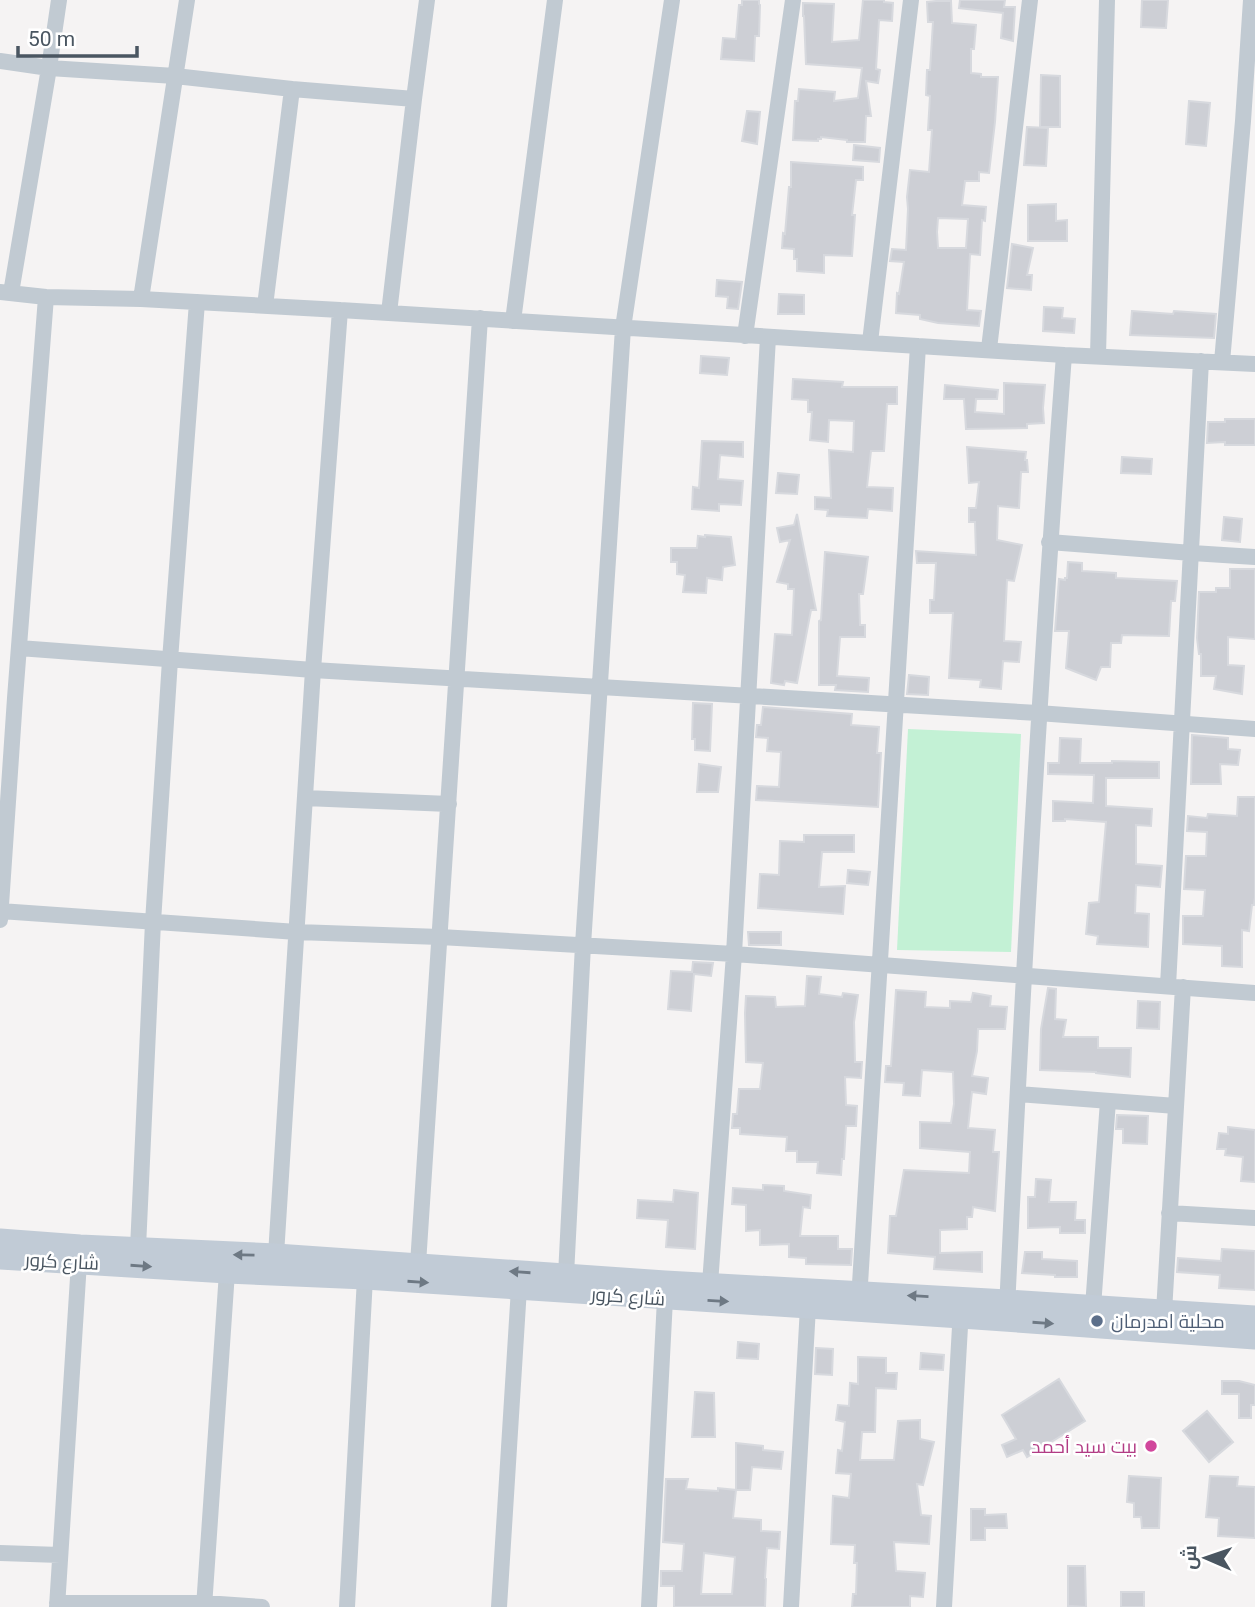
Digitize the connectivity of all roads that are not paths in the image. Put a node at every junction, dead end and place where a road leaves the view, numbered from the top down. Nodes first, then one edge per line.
1 (59, 0) edge
2 (187, 0) edge
3 (427, 0) edge
4 (555, 0) edge
5 (672, 0) edge
6 (793, 0) edge
7 (911, 0) edge
8 (1031, 0) edge
9 (1107, 0) edge
10 (1251, 0) edge
11 (0, 61) edge
12 (49, 68) junction
13 (175, 76) junction
14 (292, 89) junction
15 (414, 99) junction
16 (1249, 122) edge
17 (6, 293) edge
18 (46, 297) junction
19 (141, 299) junction
20 (197, 302) junction
21 (265, 306) junction
22 (340, 310) junction
23 (389, 313) junction
24 (480, 318) junction
25 (513, 321) junction
26 (624, 328) junction
27 (745, 336) junction
28 (768, 337) junction
29 (870, 342) junction
30 (918, 346) junction
31 (989, 349) junction
32 (1064, 355) junction
33 (1098, 356) junction
34 (1201, 361) junction
35 (1222, 362) junction
36 (1255, 364) edge
37 (1049, 542) junction
38 (1192, 554) junction
39 (1255, 557) edge
40 (19, 648) junction
41 (170, 660) junction
42 (313, 670) junction
43 (457, 679) junction
44 (600, 687) junction
45 (748, 696) junction
46 (7, 698) edge
47 (896, 704) junction
48 (1038, 713) junction
49 (1182, 723) junction
50 (1255, 729) edge
51 (305, 799) junction
52 (449, 804) junction
53 (1, 911) edge
54 (0, 920) edge
55 (153, 922) junction
56 (297, 932) junction
57 (440, 937) junction
58 (583, 945) junction
59 (734, 954) junction
60 (880, 964) junction
61 (1023, 976) junction
62 (1175, 987) junction
63 (1255, 993) edge
64 (1017, 1094) junction
65 (1108, 1101) junction
66 (1176, 1106) junction
67 (1169, 1213) junction
68 (1255, 1218) edge
69 (0, 1240) edge
70 (138, 1248) junction
71 (276, 1255) junction
72 (0, 1258) edge
73 (79, 1262) junction
74 (418, 1264) junction
75 (227, 1272) junction
76 (566, 1275) junction
77 (365, 1278) junction
78 (710, 1284) junction
79 (519, 1288) junction
80 (665, 1298) junction
81 (859, 1302) junction
82 (808, 1307) junction
83 (961, 1307) junction
84 (1093, 1307) junction
85 (1007, 1311) junction
86 (1164, 1312) junction
87 (1255, 1317) edge
88 (1137, 1320) junction
89 (1255, 1338) edge
90 (0, 1553) edge
91 (60, 1555) junction
92 (57, 1605) edge
93 (205, 1605) edge
94 (262, 1607) edge
95 (347, 1607) edge
96 (499, 1607) edge
97 (649, 1607) edge
98 (791, 1607) edge
99 (944, 1607) edge

1 - 12 street
2 - 13 street
3 - 15 street
4 - 25 street
5 - 26 street
6 - 27 street
7 - 29 street
8 - 31 street
9 - 33 street
10 - 16 street
11 - 12 street
12 - 13 street
12 - 17 street
13 - 14 street
13 - 19 street
14 - 15 street
14 - 21 street
15 - 23 street
16 - 35 street
17 - 18 street
18 - 19 street
18 - 40 street
19 - 20 street
20 - 21 street
20 - 41 street
21 - 22 street
22 - 23 street
22 - 42 street
23 - 24 street
24 - 25 street
24 - 43 street
25 - 26 street
26 - 27 street
26 - 44 street
27 - 28 street
28 - 29 street
28 - 45 street
29 - 30 street
30 - 31 street
30 - 47 street
31 - 32 street
32 - 33 street
32 - 37 street
33 - 34 street
34 - 35 street
34 - 38 street
35 - 36 street
37 - 38 street
37 - 48 street
38 - 39 street
38 - 49 street
40 - 41 street
40 - 46 street
41 - 42 street
41 - 55 street
42 - 43 street
42 - 51 street
43 - 44 street
43 - 52 street
44 - 45 street
44 - 58 street
45 - 47 street
45 - 59 street
46 - 53 street
47 - 48 street
47 - 60 street
48 - 49 street
48 - 61 street
49 - 50 street
49 - 62 street
51 - 52 street
51 - 56 street
52 - 57 street
53 - 54 street
53 - 55 street
55 - 56 street
55 - 70 street
56 - 57 street
56 - 71 street
57 - 58 street
57 - 74 street
58 - 59 street
58 - 76 street
59 - 60 street
59 - 78 street
60 - 61 street
60 - 81 street
61 - 62 street
61 - 64 street
62 - 63 street
62 - 66 street
64 - 65 street
64 - 85 street
65 - 66 street
65 - 84 street
66 - 67 street
67 - 68 street
67 - 86 street
69 - 70 main road, شارع كرور
71 -> 70 main road, شارع كرور
71 - 74 main road, شارع كرور
72 - 73 main road, شارع كرور
73 -> 75 main road, شارع كرور
73 - 91 street
76 -> 74 main road, شارع كرور
75 - 77 main road, شارع كرور
75 - 93 street
76 - 78 main road, شارع كرور
77 -> 79 main road, شارع كرور
77 - 95 street
78 - 81 main road, شارع كرور
79 - 80 main road, شارع كرور
79 - 96 street
80 -> 82 main road, شارع كرور
80 - 97 street
81 - 82 main road, شارع كرور
81 - 83 main road, شارع كرور
82 - 98 street
83 - 85 main road, شارع كرور
83 - 99 street
84 - 85 main road, شارع كرور
84 - 88 main road, شارع كرور
85 -> 88 main road, شارع كرور
86 - 87 main road, شارع كرور
86 - 88 main road, شارع كرور
88 - 89 main road, شارع كرور
90 - 91 street
91 - 92 street
92 - 93 street
93 - 94 street

